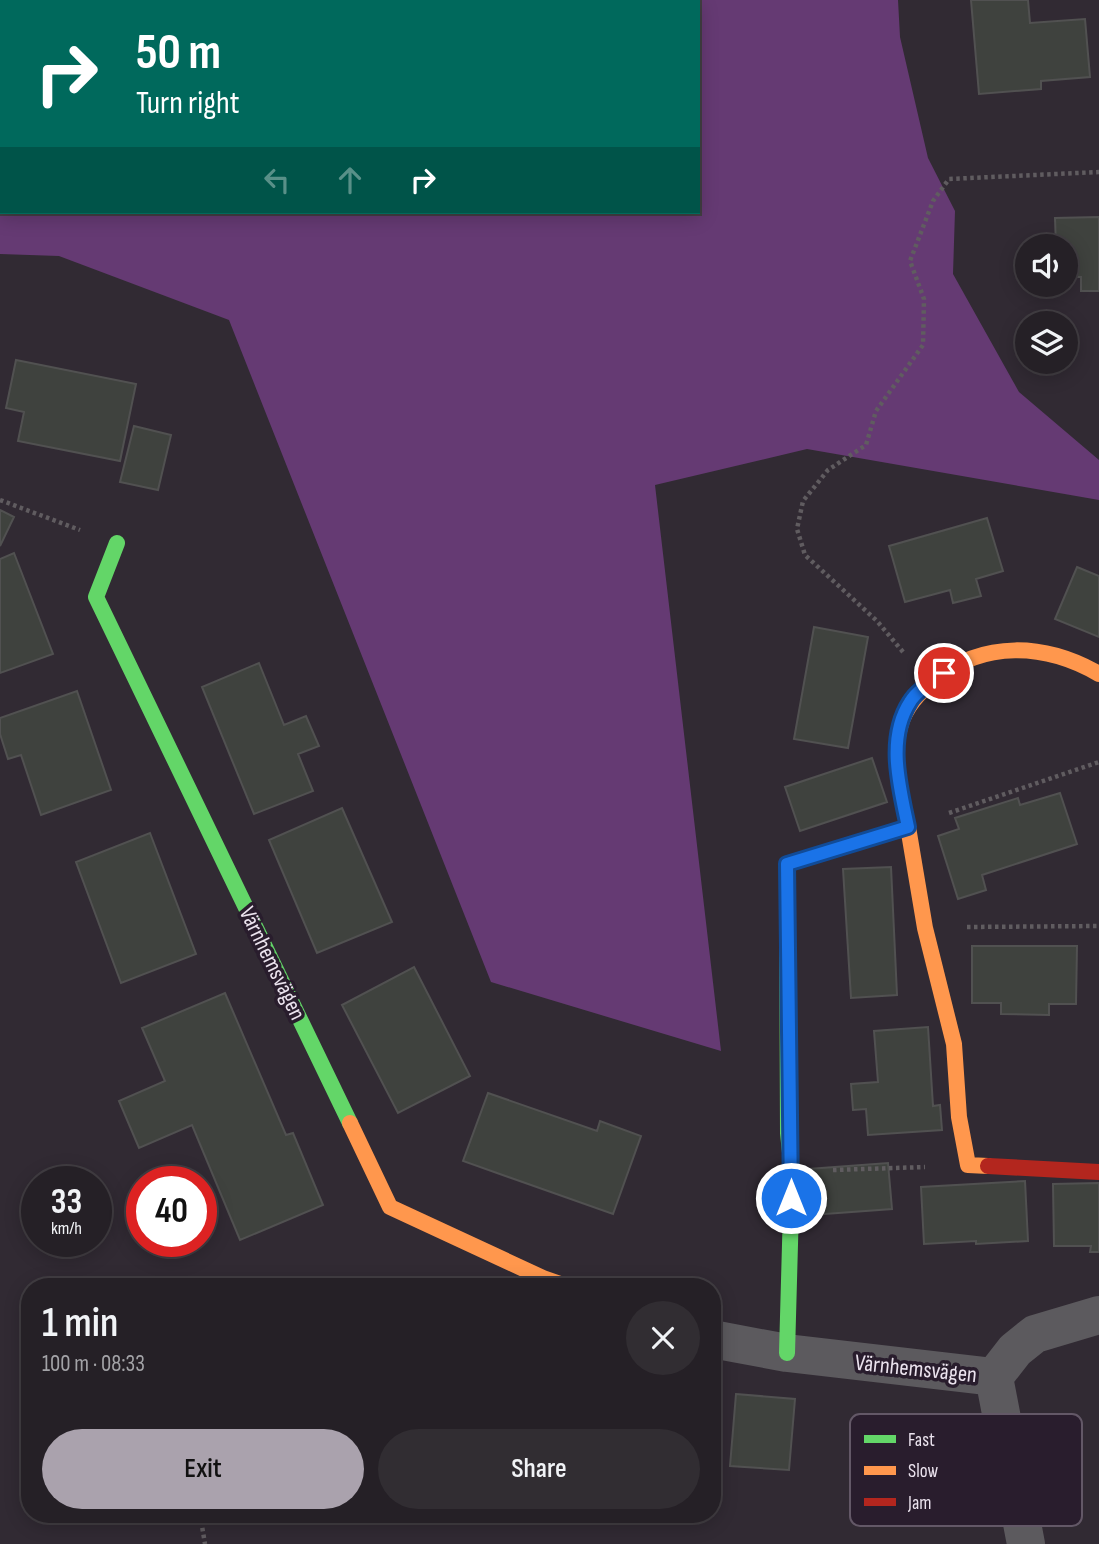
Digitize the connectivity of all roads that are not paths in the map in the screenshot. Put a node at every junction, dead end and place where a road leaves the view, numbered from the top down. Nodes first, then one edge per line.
1 (117, 543) road end
2 (1099, 674) edge
3 (908, 827) junction
4 (1099, 1172) edge
5 (543, 1278) edge
6 (1099, 1315) edge
7 (721, 1341) edge
8 (787, 1353) junction
9 (994, 1377) junction
10 (1001, 1414) edge
11 (1023, 1526) edge
12 (1026, 1544) edge

1 - 5 street, Värnhemsvägen
2 - 3 street
3 - 4 street
3 - 8 street
6 - 9 street
7 - 8 street, Värnhemsvägen
8 - 9 street, Värnhemsvägen
9 - 10 street, Värnhemsvägen
11 - 12 street, Värnhemsvägen

